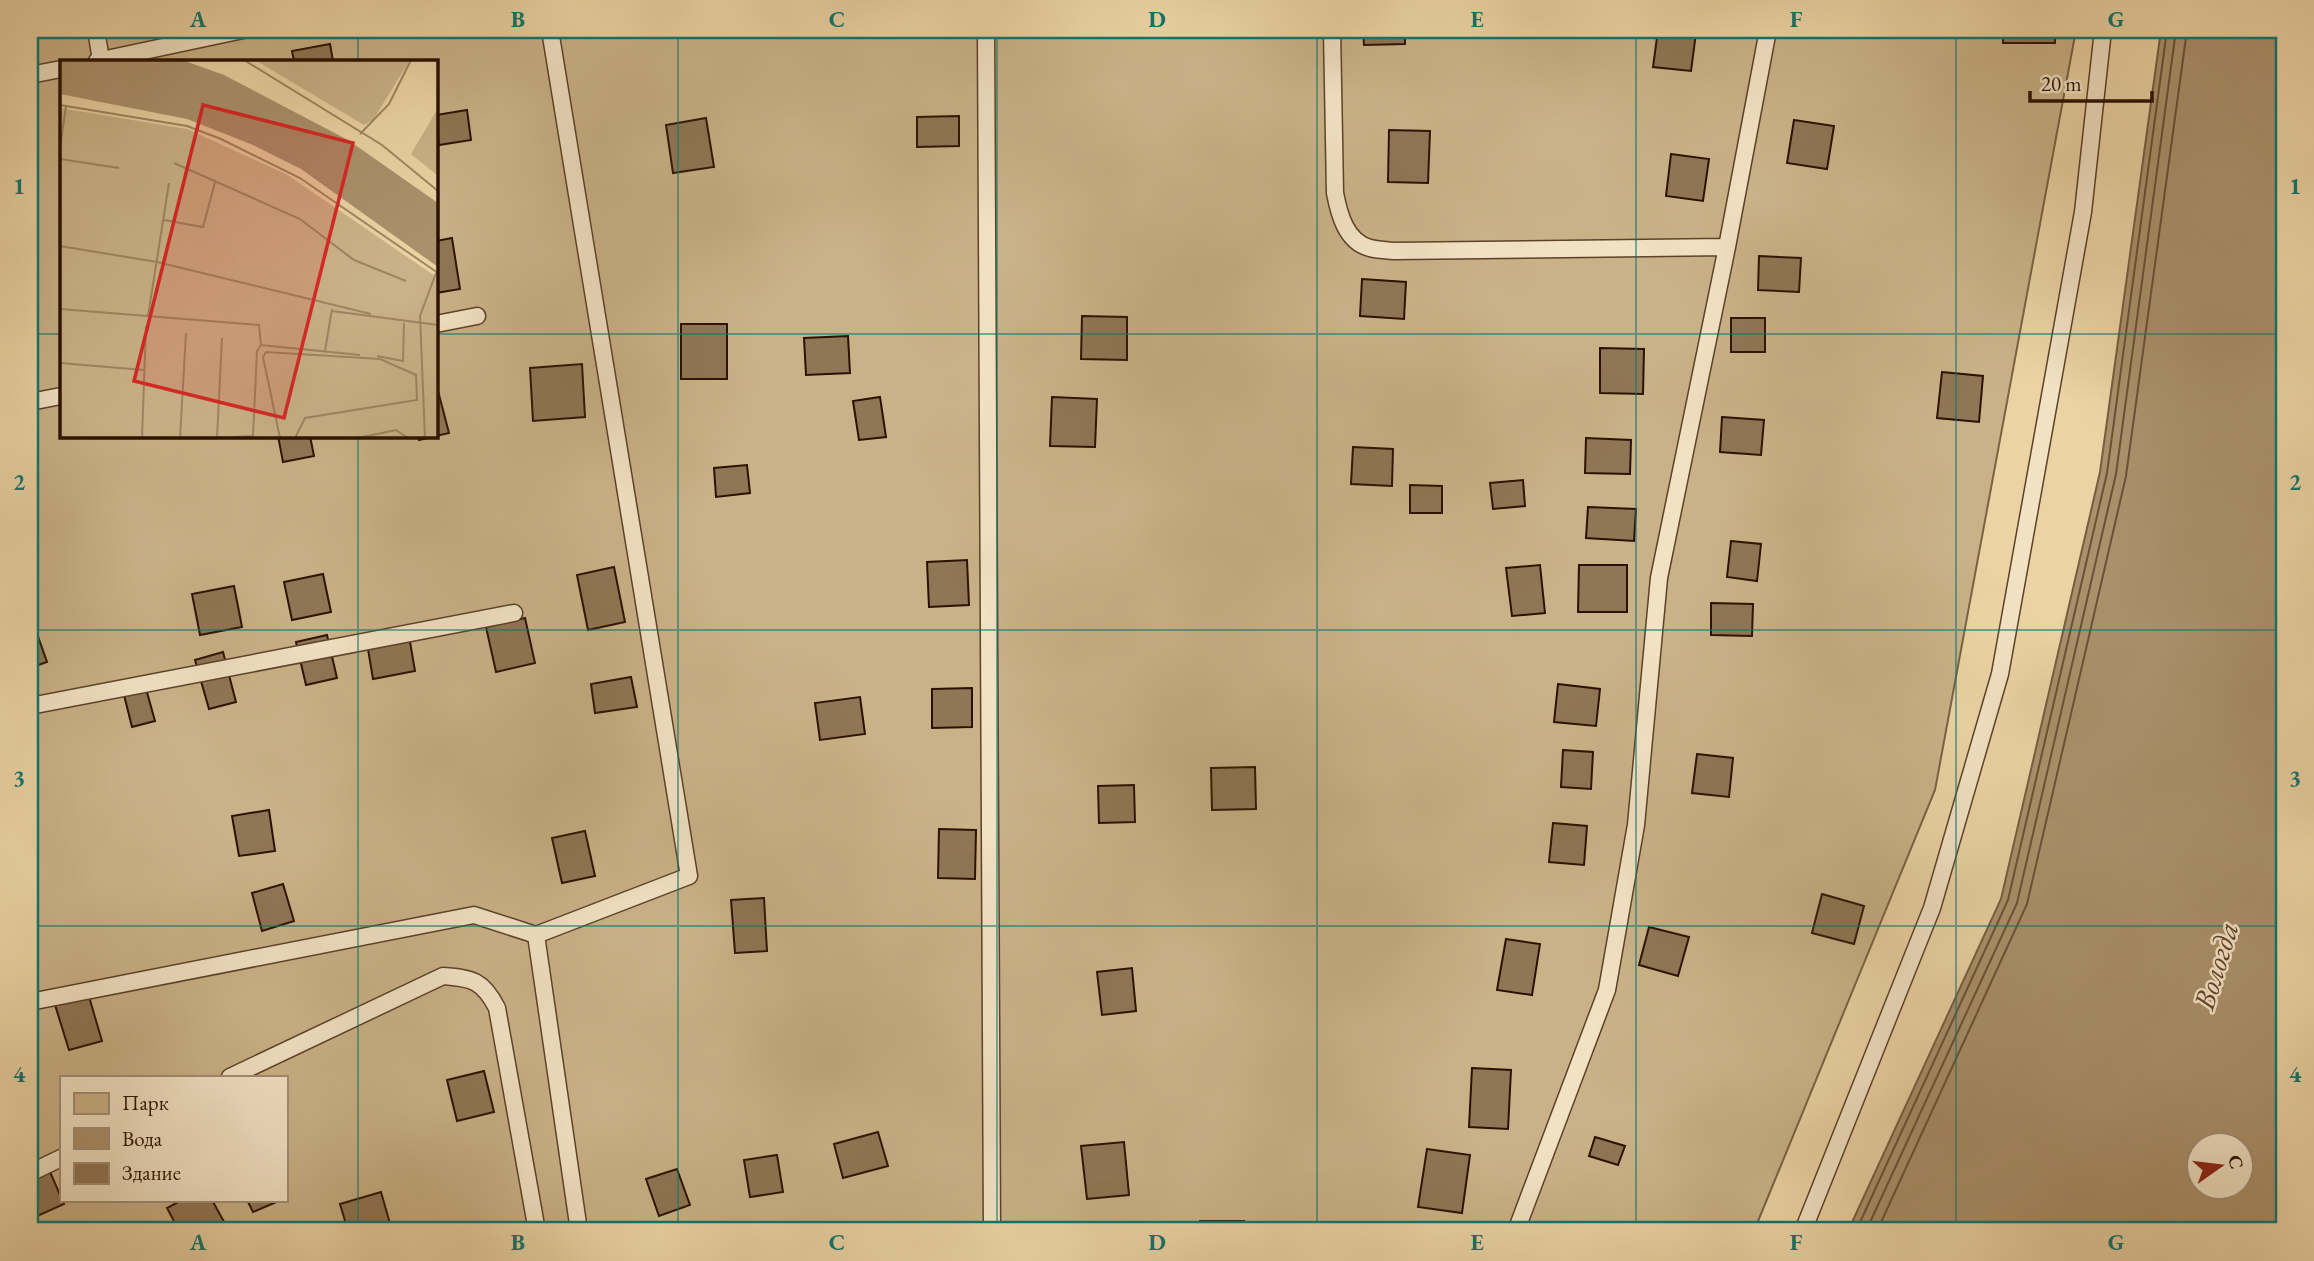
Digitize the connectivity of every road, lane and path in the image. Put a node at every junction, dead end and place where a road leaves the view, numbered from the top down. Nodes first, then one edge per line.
1 (96, 30) edge
2 (243, 30) edge
3 (550, 30) edge
4 (986, 30) edge
5 (1332, 30) edge
6 (1769, 30) edge
7 (2103, 30) edge
8 (99, 60) edge
9 (104, 60) edge
10 (60, 69) edge
11 (30, 75) edge
12 (1727, 247) junction
13 (477, 316) dead end
14 (438, 324) edge
15 (60, 396) edge
16 (30, 402) edge
17 (514, 613) dead end
18 (30, 706) edge
19 (536, 935) junction
20 (30, 1002) edge
21 (232, 1076) edge
22 (60, 1158) edge
23 (30, 1173) edge
24 (537, 1231) edge
25 (579, 1231) edge
26 (992, 1231) edge
27 (1516, 1231) edge
28 (1803, 1231) edge

1 - 8 lane
2 - 9 lane
3 - 19 lane
4 - 26 lane
5 - 12 lane
6 - 12 lane
7 - 28 lane
10 - 11 lane
12 - 27 lane
13 - 14 lane
15 - 16 lane
17 - 18 lane
19 - 20 lane
19 - 25 lane
21 - 24 lane
22 - 23 lane

